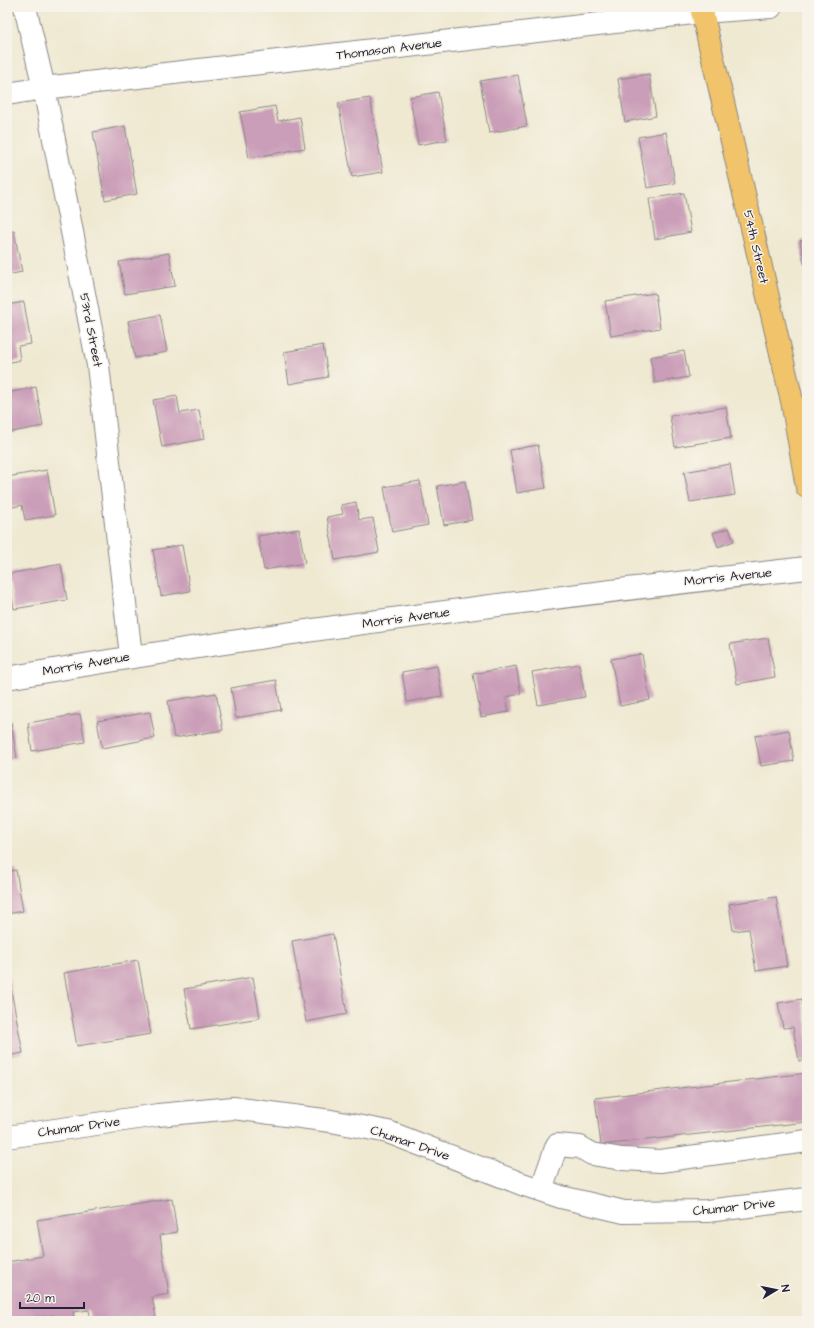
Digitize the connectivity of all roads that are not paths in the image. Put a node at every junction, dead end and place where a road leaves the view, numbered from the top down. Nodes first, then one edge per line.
1 (25, 7) edge
2 (771, 7) edge
3 (702, 10) edge
4 (44, 88) junction
5 (7, 94) edge
6 (807, 487) edge
7 (807, 568) edge
8 (131, 656) junction
9 (7, 678) edge
10 (7, 1137) edge
11 (807, 1141) edge
12 (541, 1190) junction
13 (807, 1199) edge

1 - 4 street, 53rd Street
2 - 3 street, Thomason Avenue
3 - 4 street, Thomason Avenue
3 - 6 main road, 54th Street
4 - 5 street, Thomason Avenue
4 - 8 street, 53rd Street
7 - 8 street, Morris Avenue
8 - 9 street, Morris Avenue
10 - 12 street, Chumar Drive
11 - 12 street
12 - 13 street, Chumar Drive

